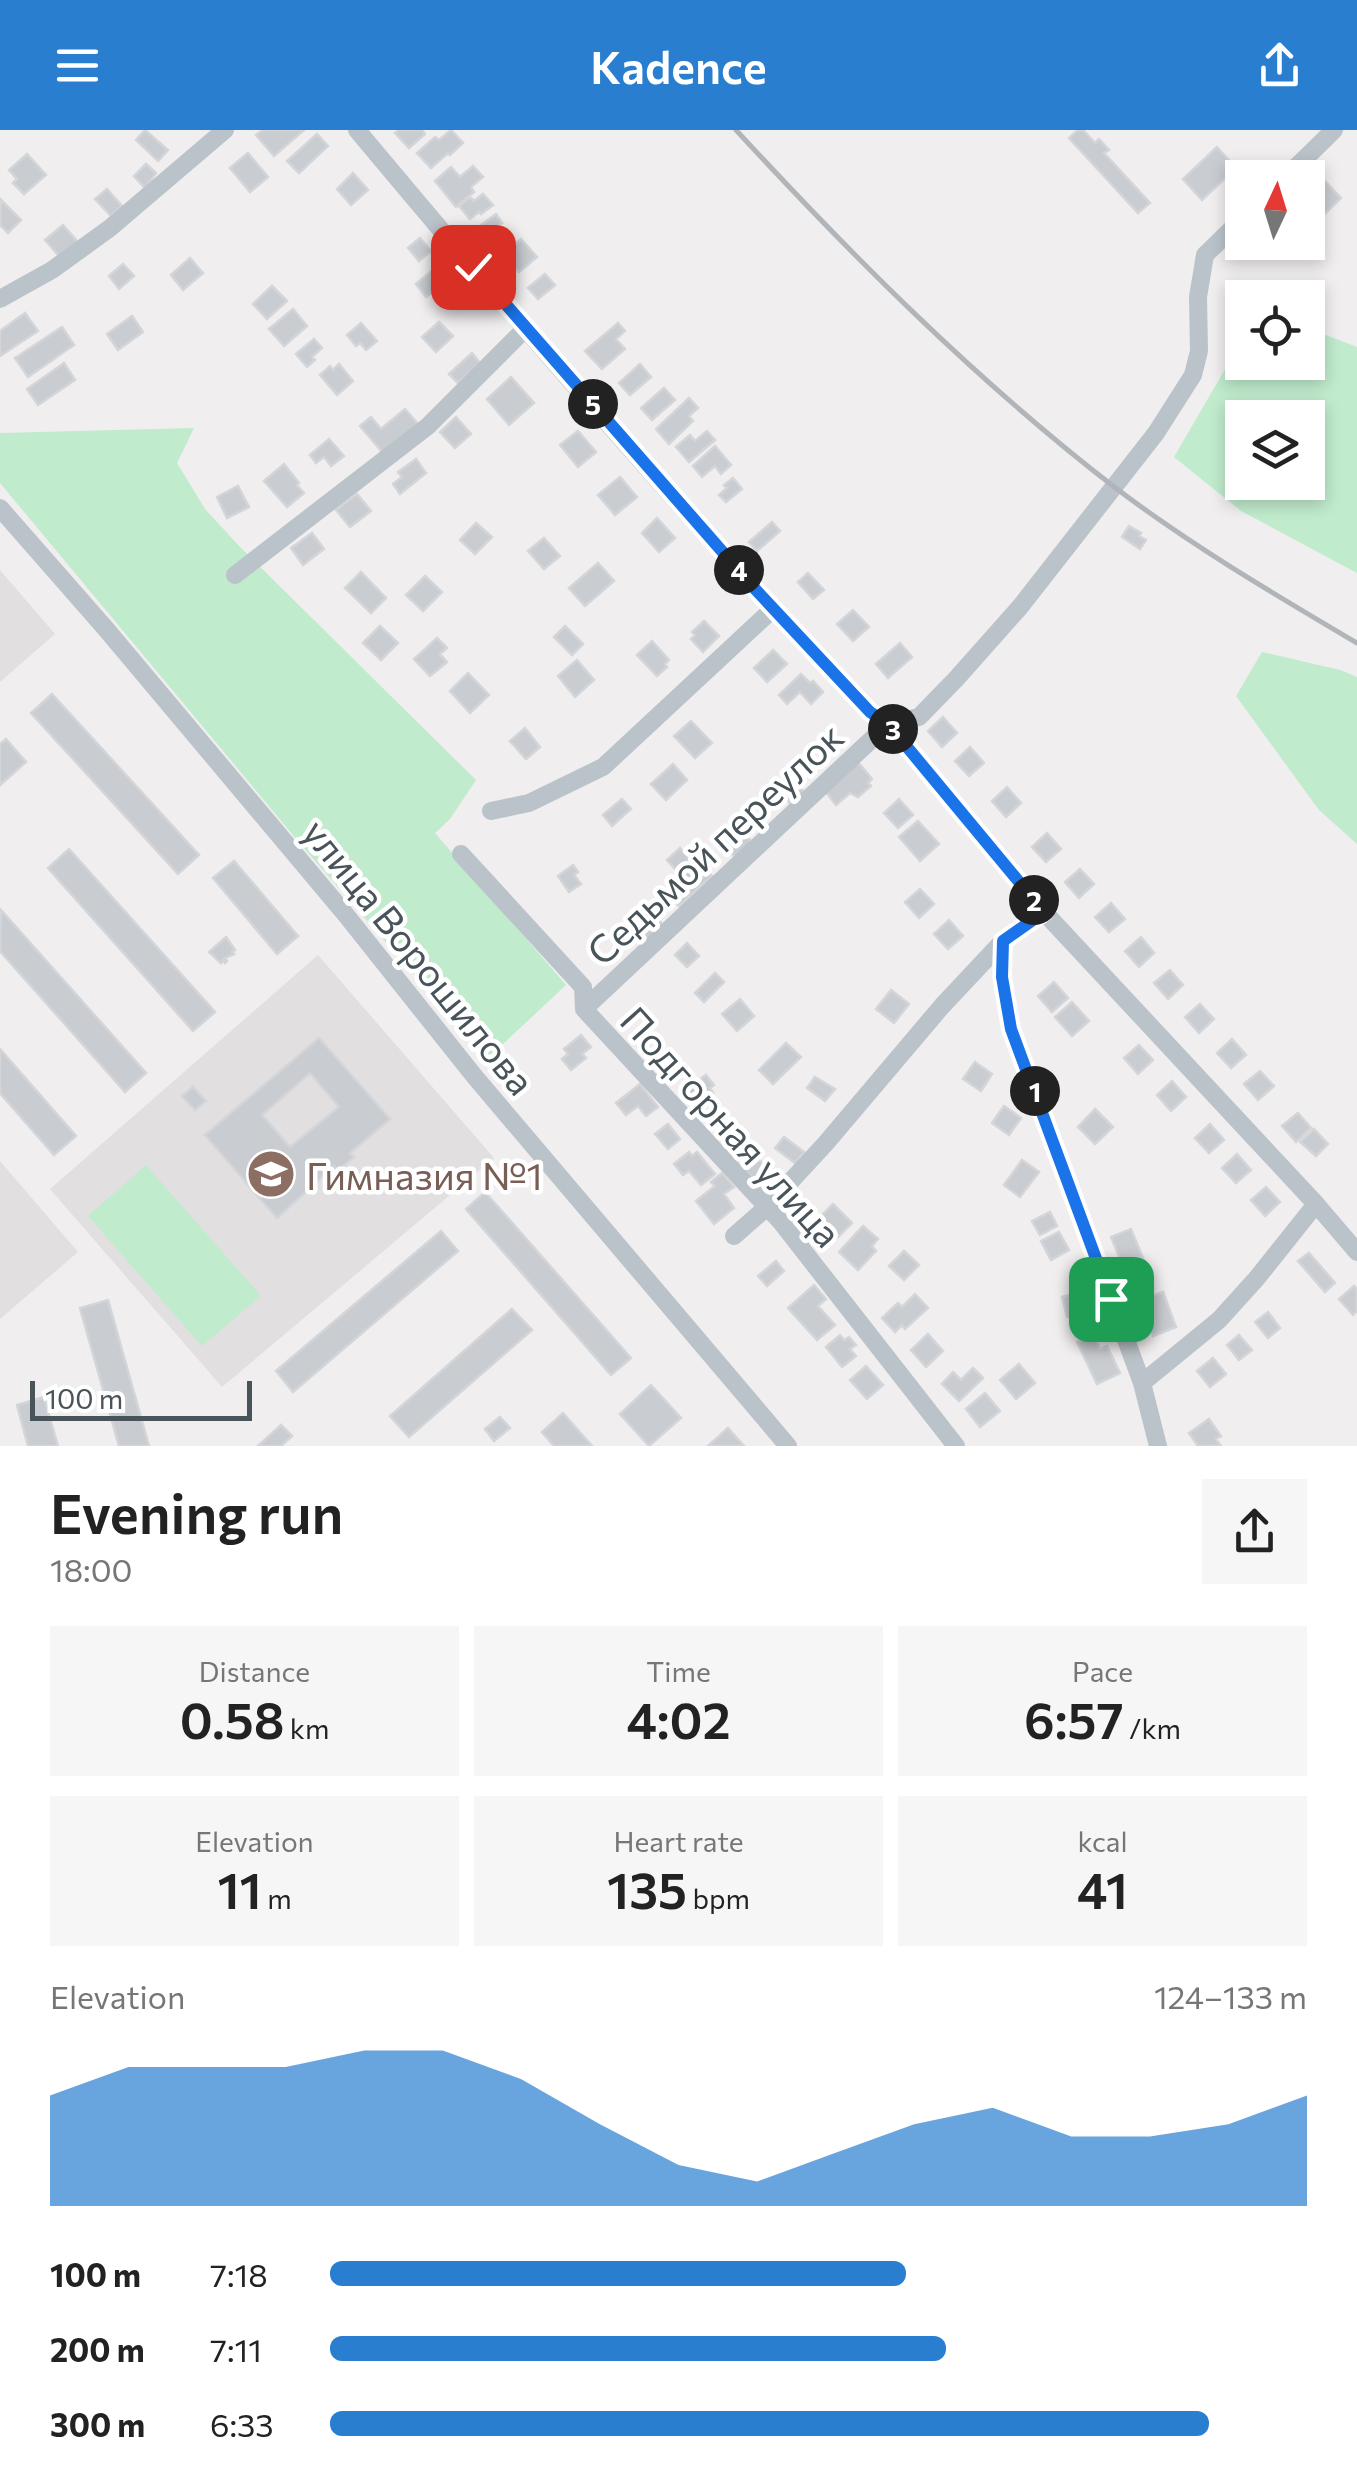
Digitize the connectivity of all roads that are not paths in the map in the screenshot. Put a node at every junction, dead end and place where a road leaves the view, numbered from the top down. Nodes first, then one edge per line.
1 (225, 130) edge
2 (356, 130) edge
3 (1334, 130) edge
4 (1303, 160) edge
5 (1225, 235) edge
6 (0, 299) edge
7 (526, 328) junction
8 (0, 508) edge
9 (235, 575) dead end
10 (774, 608) junction
11 (888, 724) junction
12 (491, 811) dead end
13 (461, 854) dead end
14 (1044, 912) junction
15 (1003, 941) junction
16 (584, 1009) junction
17 (1316, 1204) junction
18 (767, 1207) junction
19 (734, 1236) dead end
20 (1357, 1252) edge
21 (1142, 1383) junction
22 (788, 1446) edge
23 (956, 1446) edge
24 (1158, 1446) edge

1 - 6 street
2 - 7 street
3 - 4 street
5 - 11 street, Седьмой переулок
7 - 9 street
7 - 10 street
8 - 22 street, улица Ворошилова
10 - 11 street
10 - 12 street
11 - 14 street
11 - 16 street, Седьмой переулок
13 - 16 street, Подгорная улица
14 - 15 street
14 - 17 street
15 - 18 street
15 - 21 street
16 - 18 street, Подгорная улица
17 - 20 street
17 - 21 street
18 - 19 street
18 - 23 street, Подгорная улица
21 - 24 street

